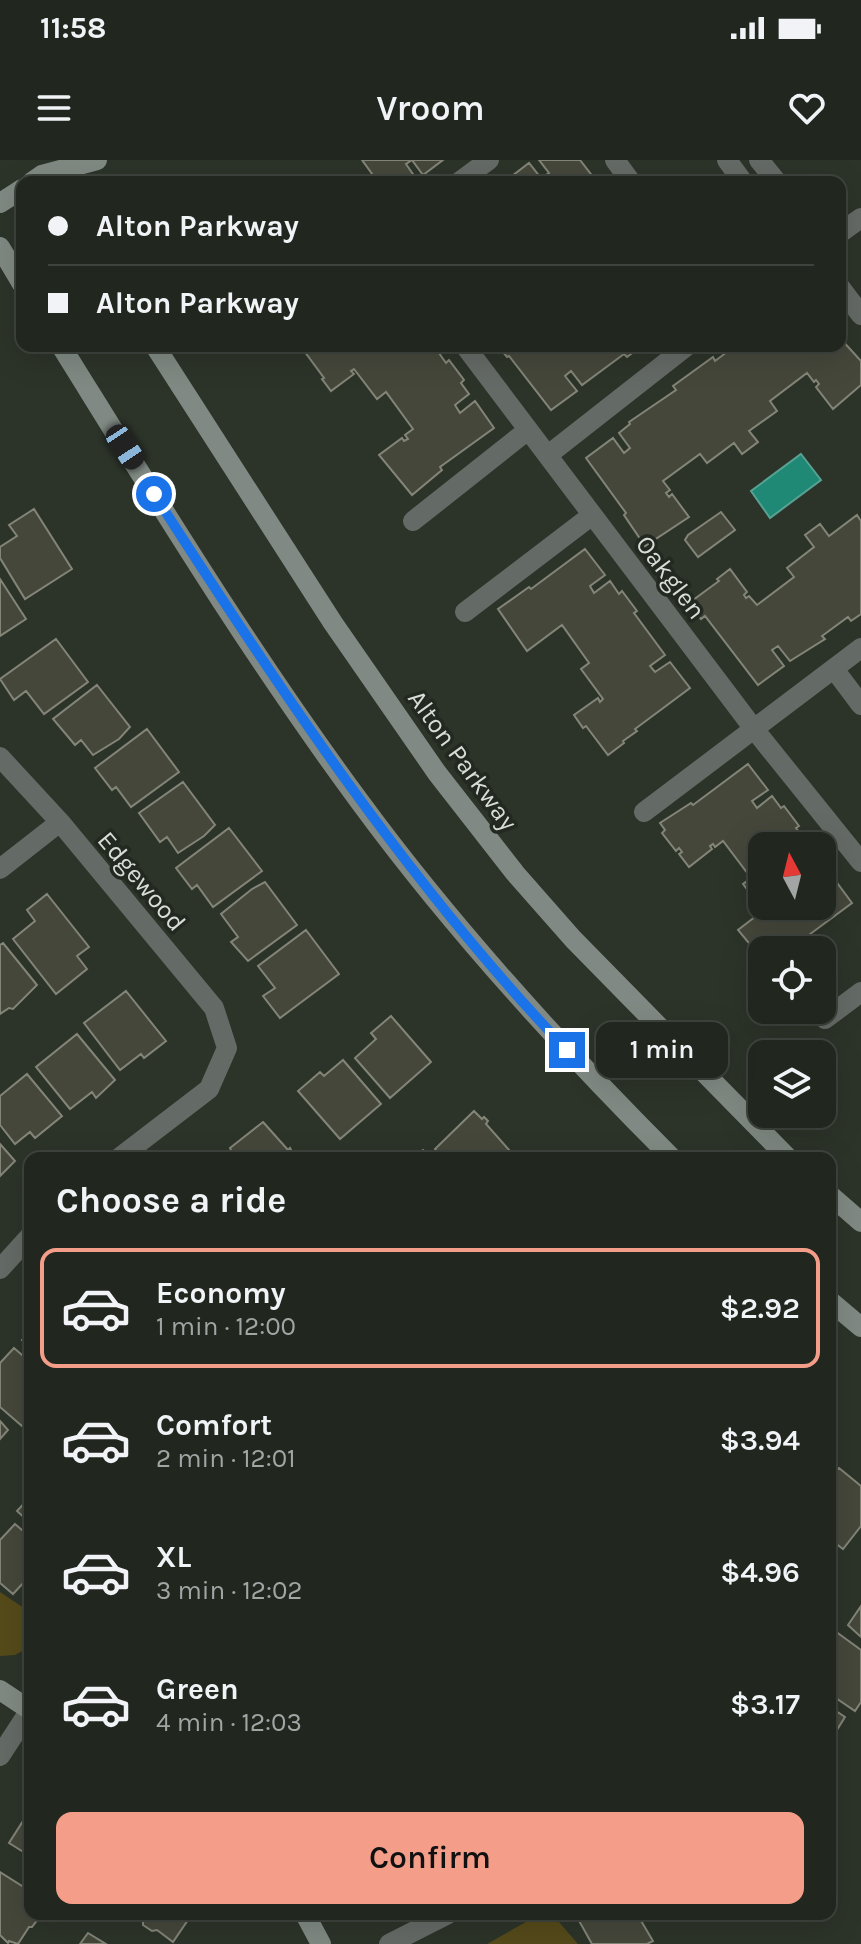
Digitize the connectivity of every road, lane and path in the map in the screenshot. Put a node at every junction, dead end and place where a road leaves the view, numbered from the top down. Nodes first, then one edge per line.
1 (97, 160) edge
2 (489, 160) edge
3 (759, 160) edge
4 (41, 172) edge
5 (467, 176) edge
6 (772, 176) edge
7 (0, 247) edge
8 (16, 274) edge
9 (846, 295) edge
10 (861, 315) edge
11 (65, 352) edge
12 (159, 352) edge
13 (470, 352) edge
14 (679, 352) edge
15 (528, 430) junction
16 (548, 455) junction
17 (591, 516) junction
18 (413, 521) dead end
19 (465, 612) dead end
20 (861, 648) edge
21 (834, 669) junction
22 (861, 705) edge
23 (754, 729) junction
24 (0, 757) edge
25 (644, 812) dead end
26 (60, 822) junction
27 (861, 862) edge
28 (0, 869) edge
29 (861, 992) edge
30 (836, 1011) edge
31 (127, 1152) edge
32 (666, 1152) edge
33 (782, 1152) edge
34 (836, 1200) edge
35 (861, 1222) edge
36 (24, 1243) edge
37 (0, 1269) edge
38 (836, 1306) edge
39 (861, 1327) edge
40 (0, 1690) edge
41 (24, 1706) edge
42 (24, 1719) edge
43 (0, 1756) edge
44 (308, 1920) edge
45 (436, 1920) edge
46 (321, 1944) edge
47 (389, 1944) edge

1 - 4 main road
2 - 5 street
3 - 6 street
7 - 8 main road
9 - 10 street
11 - 32 main road
12 - 33 main road, Alton Parkway
13 - 15 street, Oakglen
14 - 16 street
15 - 16 street, Oakglen
15 - 18 street
16 - 17 street, Oakglen
17 - 19 street
17 - 23 street, Oakglen
20 - 21 street
21 - 22 street
21 - 23 street
23 - 25 street
23 - 27 street, Oakglen
24 - 26 street, Edgewood
26 - 28 street
26 - 31 street, Edgewood
29 - 30 street
34 - 35 main road
36 - 37 street
38 - 39 main road
40 - 41 main road
42 - 43 street
44 - 46 main road
45 - 47 street

